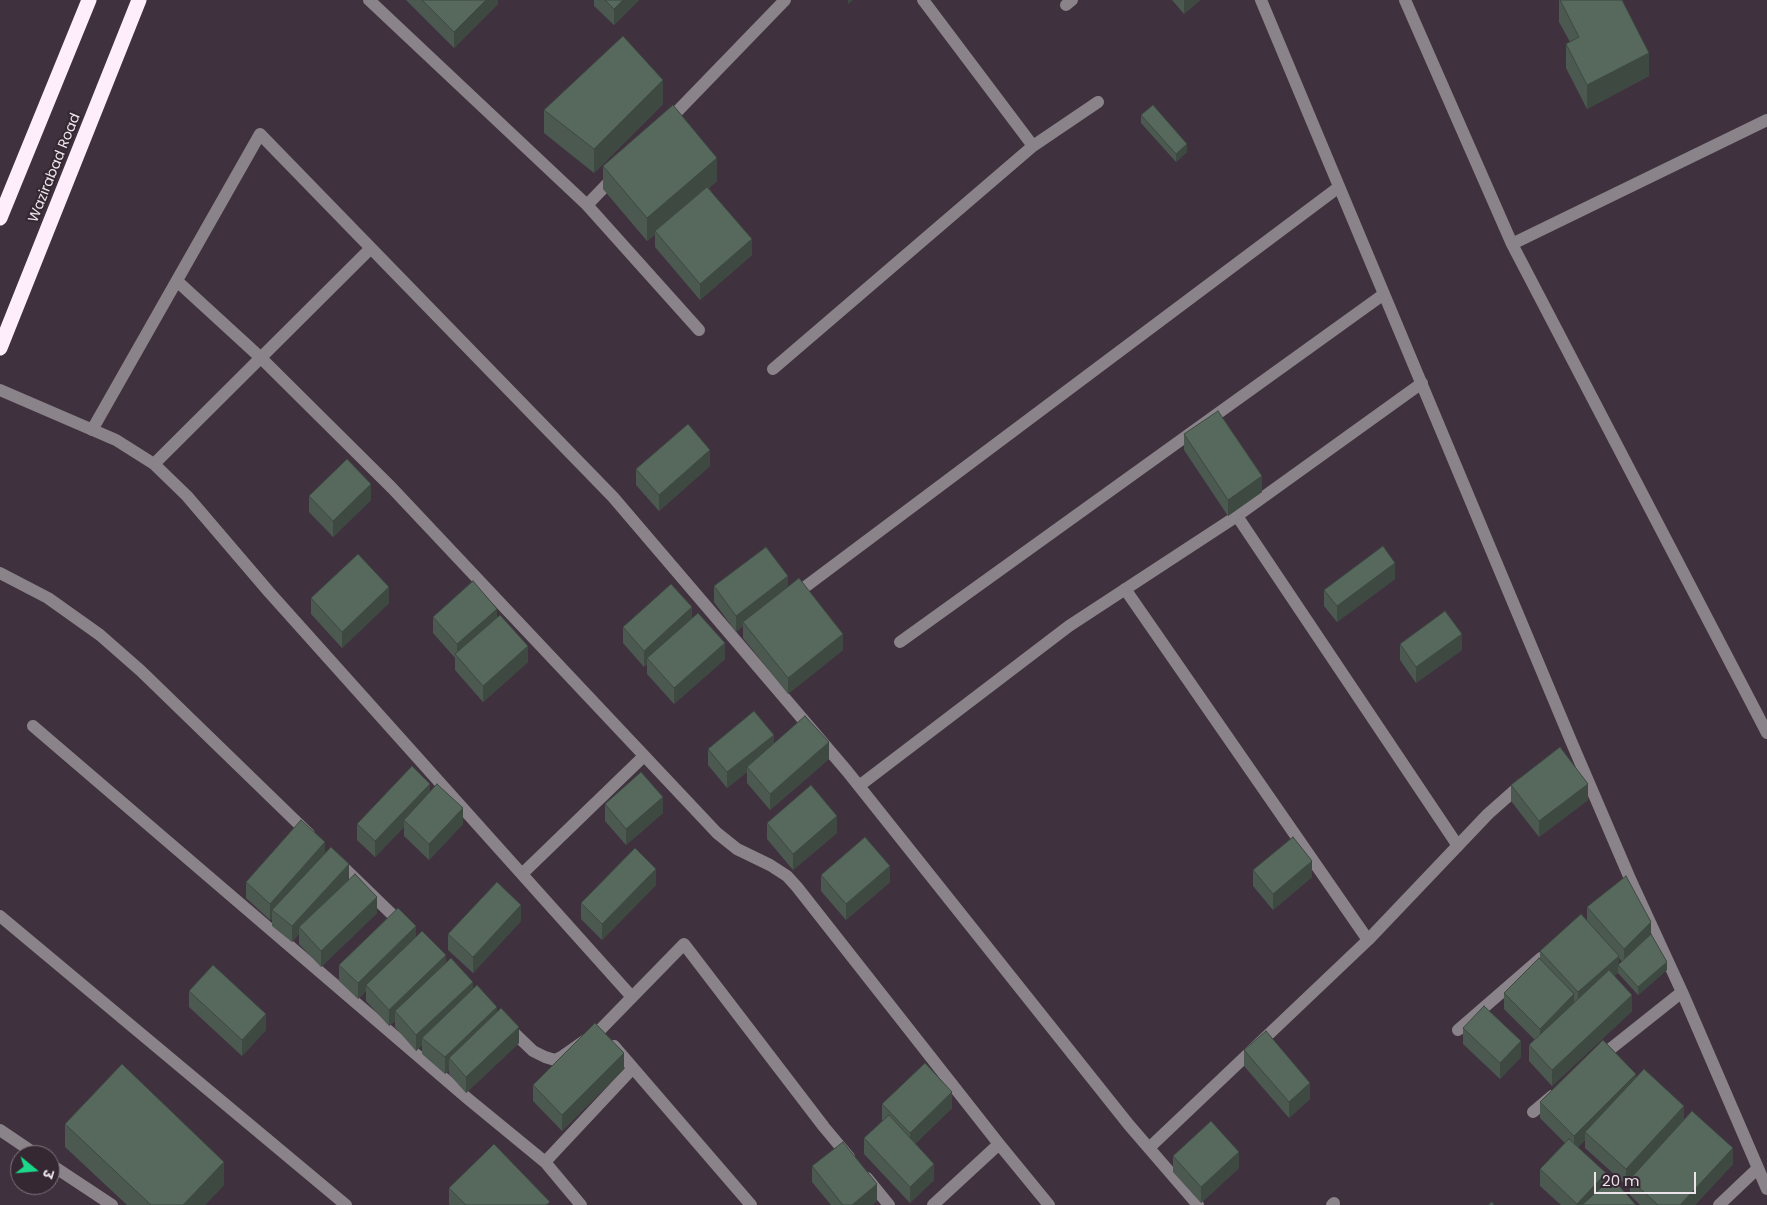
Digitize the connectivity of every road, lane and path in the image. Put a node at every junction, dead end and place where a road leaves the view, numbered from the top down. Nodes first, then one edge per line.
1 (88, 0) edge
2 (140, 0) edge
3 (369, 0) edge
4 (785, 0) edge
5 (922, 0) edge
6 (1261, 0) edge
7 (1405, 0) edge
8 (1098, 102) dead end
9 (1767, 120) edge
10 (656, 134) edge
11 (1032, 146) junction
12 (621, 169) edge
13 (1338, 187) junction
14 (587, 205) junction
15 (0, 218) edge
16 (1512, 244) junction
17 (371, 248) junction
18 (177, 280) junction
19 (1384, 294) junction
20 (699, 330) dead end
21 (0, 348) edge
22 (261, 358) junction
23 (773, 369) dead end
24 (1422, 383) junction
25 (0, 390) edge
26 (92, 430) junction
27 (154, 464) junction
28 (1237, 516) junction
29 (0, 573) edge
30 (1125, 589) junction
31 (782, 604) edge
32 (900, 642) dead end
33 (33, 726) dead end
34 (1767, 732) edge
35 (644, 756) junction
36 (1529, 778) edge
37 (859, 786) junction
38 (1458, 846) junction
39 (522, 874) junction
40 (0, 916) edge
41 (412, 934) edge
42 (1368, 940) junction
43 (1548, 952) edge
44 (1682, 992) junction
45 (632, 997) junction
46 (498, 1017) edge
47 (600, 1030) junction
48 (1458, 1030) dead end
49 (1592, 1064) edge
50 (633, 1068) junction
51 (1562, 1088) edge
52 (1532, 1112) dead end
53 (0, 1130) edge
54 (999, 1144) junction
55 (22, 1145) edge
56 (1149, 1148) junction
57 (545, 1162) junction
58 (1758, 1168) junction
59 (60, 1171) edge
60 (1767, 1189) edge
61 (112, 1205) edge
62 (346, 1205) edge
63 (581, 1205) edge
64 (751, 1205) edge
65 (889, 1205) edge
66 (933, 1205) edge
67 (1049, 1205) edge
68 (1198, 1205) edge
69 (1719, 1205) edge

1 - 15 highway
2 - 21 highway, Wazirabad Road
3 - 14 street
4 - 10 street
5 - 11 street
6 - 13 street
7 - 16 street
8 - 11 street
9 - 16 street
11 - 23 street
12 - 14 street
13 - 19 street
13 - 31 street
14 - 20 street
16 - 34 street
17 - 18 street
17 - 22 street
17 - 37 street
18 - 22 street
18 - 26 street
19 - 24 street
19 - 32 street
22 - 27 street
22 - 35 street
24 - 28 street
24 - 44 street
25 - 26 street
26 - 27 street
27 - 39 street
28 - 30 street
28 - 38 street
29 - 41 street
30 - 37 street
30 - 42 street
33 - 57 street
35 - 39 street
35 - 54 street
36 - 38 street
37 - 56 street
38 - 42 street
39 - 45 street
40 - 62 street
42 - 56 street
43 - 48 street
44 - 49 street
44 - 58 street
45 - 47 street
45 - 65 street
46 - 47 street
47 - 50 street
50 - 57 street
50 - 64 street
51 - 52 street
53 - 55 street
54 - 66 street
54 - 67 street
56 - 68 street
57 - 63 street
58 - 60 street
58 - 69 street
59 - 61 street

